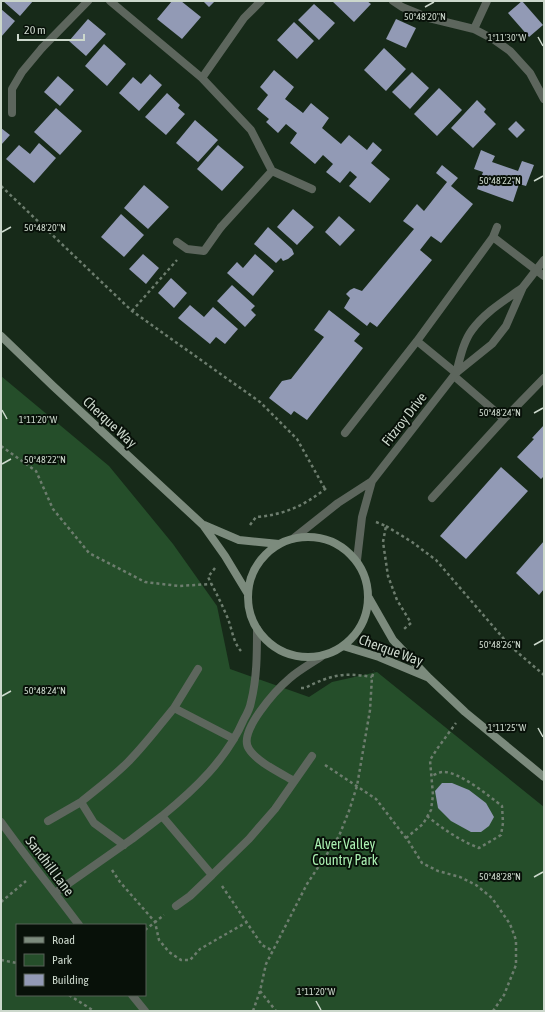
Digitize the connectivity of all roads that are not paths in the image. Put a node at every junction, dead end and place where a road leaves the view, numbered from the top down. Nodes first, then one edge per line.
1 (88, 1) edge
2 (110, 1) edge
3 (261, 1) edge
4 (393, 1) edge
5 (487, 1) edge
6 (474, 29) junction
7 (202, 78) junction
8 (544, 99) edge
9 (12, 113) dead end
10 (272, 170) junction
11 (312, 189) dead end
12 (497, 228) dead end
13 (493, 237) junction
14 (177, 242) dead end
15 (544, 260) edge
16 (536, 270) junction
17 (544, 276) edge
18 (523, 287) junction
19 (1, 336) edge
20 (418, 341) junction
21 (455, 375) junction
22 (544, 378) edge
23 (504, 419) junction
24 (345, 433) dead end
25 (372, 481) junction
26 (432, 498) dead end
27 (203, 525) junction
28 (294, 538) junction
29 (279, 544) junction
30 (357, 560) junction
31 (248, 594) junction
32 (369, 598) junction
33 (257, 629) junction
34 (343, 646) junction
35 (322, 656) junction
36 (198, 670) dead end
37 (429, 678) junction
38 (174, 708) junction
39 (234, 740) junction
40 (312, 756) road end
41 (544, 777) edge
42 (294, 781) junction
43 (81, 802) junction
44 (162, 816) junction
45 (48, 821) dead end
46 (1, 822) edge
47 (124, 845) junction
48 (212, 875) junction
49 (55, 893) junction
50 (176, 906) road end
51 (78, 924) edge
52 (133, 996) edge
53 (145, 1011) edge

1 - 9 street
2 - 7 street
3 - 7 street
4 - 6 street
5 - 6 street
6 - 8 street
7 - 10 street
10 - 11 street
10 - 14 street
12 - 13 street
13 - 16 street
13 - 20 street
15 - 16 street, Fitzroy Drive
16 - 17 street
16 - 18 street, Fitzroy Drive
18 - 21 street, Fitzroy Drive
18 - 21 street, Fitzroy Drive
19 - 27 street, Cherque Way
20 - 21 street
20 - 24 street
21 - 23 street
21 - 25 street, Fitzroy Drive
22 - 23 street
23 - 26 street
25 - 28 street, Fitzroy Drive
25 - 30 street, Fitzroy Drive
27 - 29 street, Cherque Way
27 - 31 street, Cherque Way
28 - 29 street
28 - 30 street
29 - 31 street
30 - 32 street
31 - 33 street
32 - 34 street
32 - 37 street, Cherque Way
33 - 35 street
33 - 39 street
34 - 35 street
34 - 37 street, Cherque Way
35 - 42 street
36 - 38 street
37 - 41 street, Cherque Way
38 - 39 street
38 - 43 street
39 - 44 street
40 - 42 street
42 - 48 street
43 - 45 street
43 - 47 street
44 - 47 street
44 - 48 street
46 - 49 street, Sandhill Lane
47 - 49 street
48 - 50 street
49 - 51 street, Sandhill Lane
52 - 53 street

